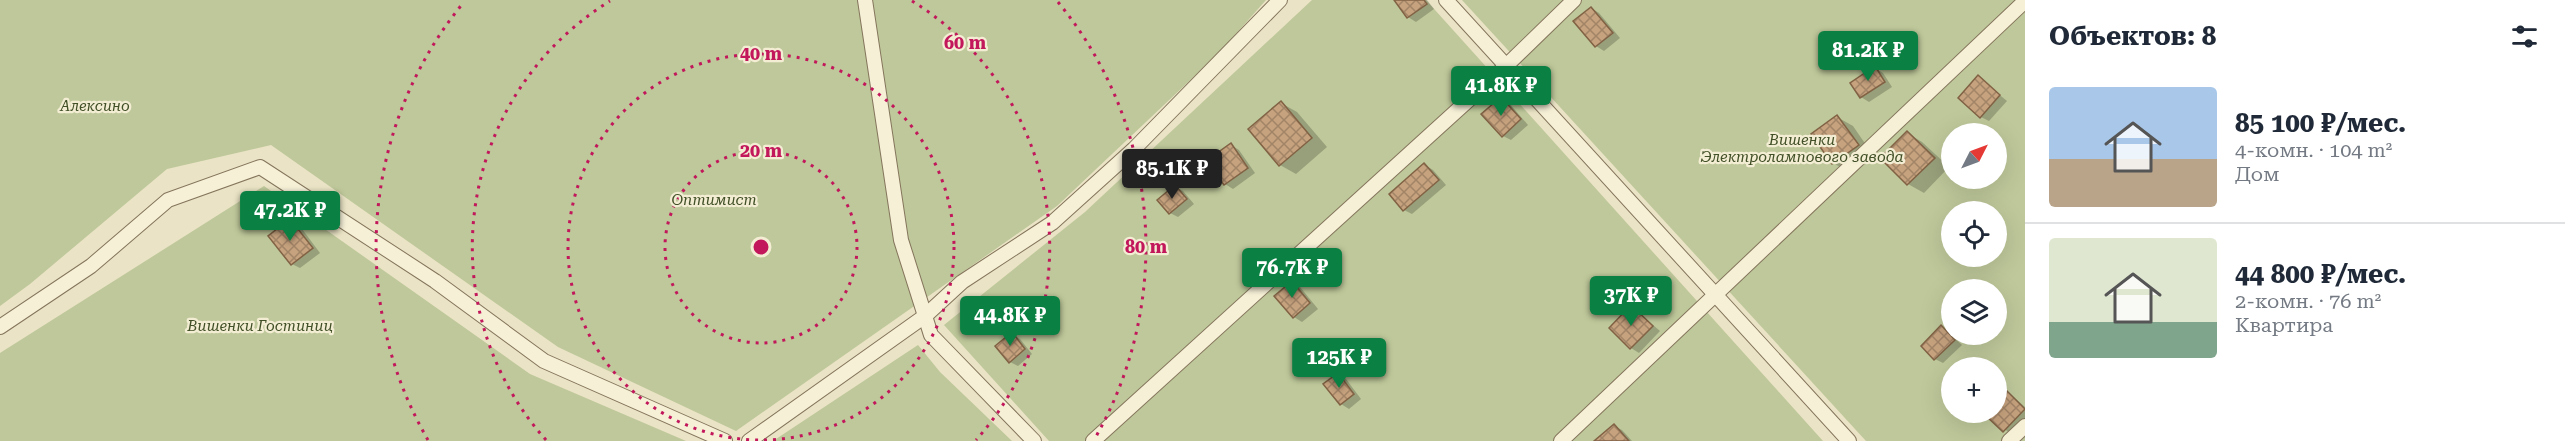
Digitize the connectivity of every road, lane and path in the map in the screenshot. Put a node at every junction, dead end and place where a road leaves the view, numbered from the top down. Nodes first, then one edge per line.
1 (865, 0) edge
2 (1280, 0) edge
3 (1446, 0) edge
4 (1574, 0) edge
5 (2025, 1) edge
6 (1506, 66) junction
7 (1715, 295) junction
8 (925, 316) junction
9 (0, 327) edge
10 (2025, 426) edge
11 (725, 441) edge
12 (749, 441) edge
13 (1034, 441) edge
14 (1093, 441) edge
15 (1561, 441) edge
16 (1849, 441) edge
17 (2009, 441) edge

1 - 8 lane
2 - 8 lane
3 - 6 lane
4 - 6 lane
5 - 7 lane
6 - 7 lane
6 - 14 lane
7 - 15 lane
7 - 16 lane
8 - 12 lane
8 - 13 lane
9 - 11 lane
10 - 17 lane

